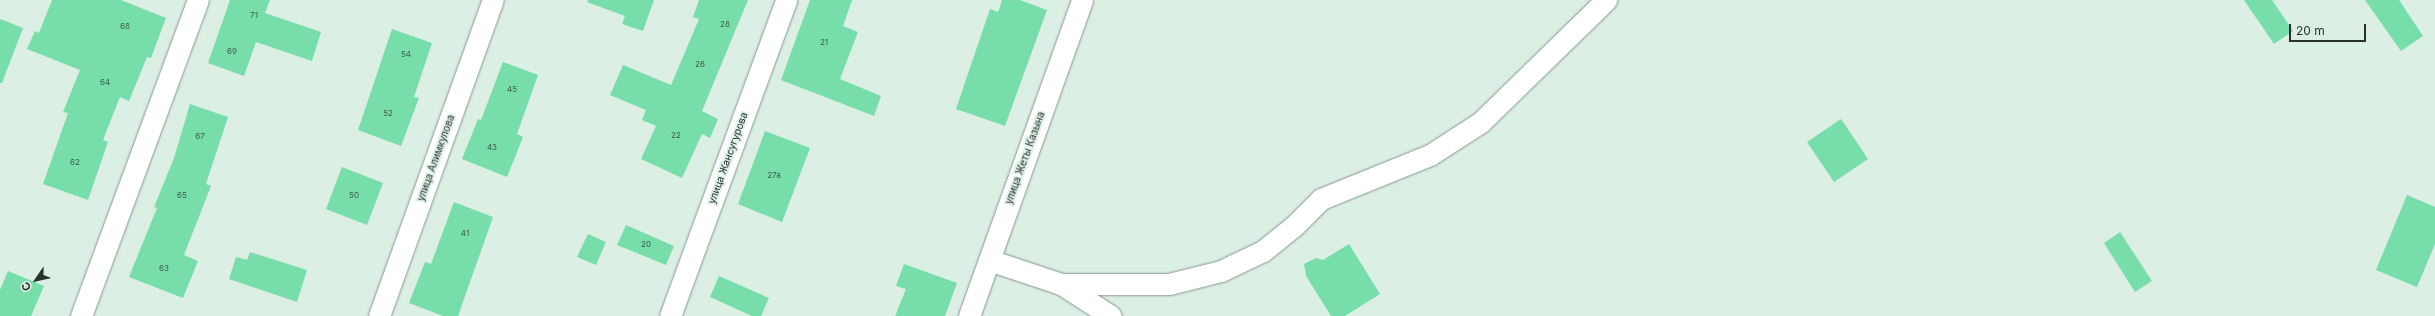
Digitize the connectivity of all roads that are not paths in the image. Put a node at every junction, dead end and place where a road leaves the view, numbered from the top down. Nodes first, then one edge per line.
1 (198, 0) edge
2 (493, 0) edge
3 (786, 0) edge
4 (1082, 0) edge
5 (1606, 0) edge
6 (989, 260) junction
7 (1062, 284) junction
8 (81, 316) edge
9 (379, 316) edge
10 (670, 316) edge
11 (969, 316) edge
12 (1110, 316) edge

1 - 8 street
2 - 9 street, улица Алимкулова
3 - 10 street, улица Жансугурова
4 - 6 street, улица Жеты Казына
5 - 7 street
6 - 7 street
6 - 11 street, улица Жеты Казына
7 - 12 street

